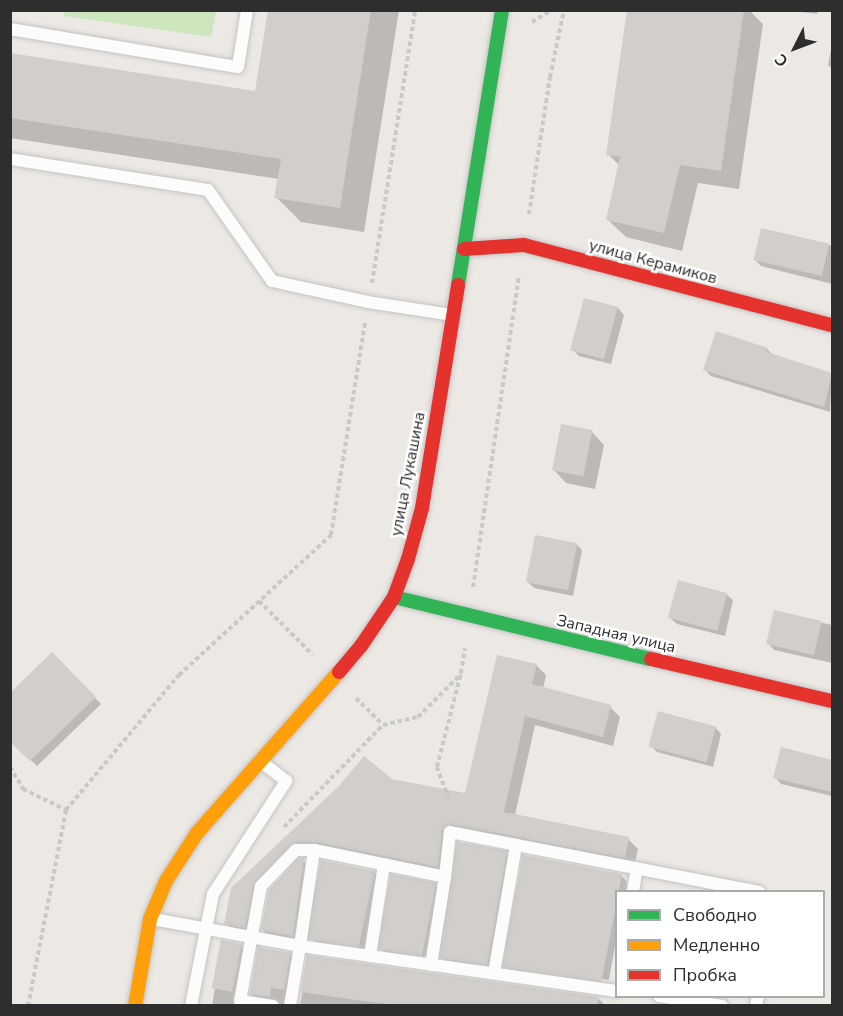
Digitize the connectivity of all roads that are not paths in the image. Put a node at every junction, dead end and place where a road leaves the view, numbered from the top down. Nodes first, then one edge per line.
1 (248, 10) edge
2 (502, 10) edge
3 (10, 29) edge
4 (10, 159) edge
5 (464, 249) junction
6 (453, 315) junction
7 (832, 325) edge
8 (394, 597) junction
9 (832, 701) edge
10 (261, 762) junction
11 (516, 845) junction
12 (314, 850) junction
13 (384, 864) junction
14 (637, 868) junction
15 (445, 877) junction
16 (633, 890) edge
17 (754, 890) edge
18 (150, 918) junction
19 (206, 929) junction
20 (250, 937) junction
21 (300, 946) junction
22 (370, 956) junction
23 (431, 965) junction
24 (494, 973) junction
25 (615, 987) edge
26 (673, 998) edge
27 (135, 1005) edge
28 (191, 1005) edge
29 (273, 1005) edge
30 (290, 1005) edge
31 (722, 1005) edge

1 - 3 lane
2 - 5 main road, улица Лукашина
4 - 6 lane
5 - 6 main road, улица Лукашина
5 - 7 main road, улица Керамиков
6 - 8 main road, улица Лукашина
8 - 9 main road, Западная улица
8 - 10 main road, улица Лукашина
10 - 18 main road, улица Лукашина
10 - 19 lane
11 - 14 lane
11 - 15 lane
11 - 24 lane
12 - 13 lane
12 - 20 lane
12 - 21 lane
13 - 15 lane
13 - 22 lane
14 - 16 lane
14 - 17 lane
15 - 23 lane
18 - 19 lane
18 - 27 main road, улица Лукашина
19 - 20 lane
19 - 28 lane
20 - 21 lane
20 - 29 lane
21 - 22 lane
21 - 30 lane
22 - 23 lane
23 - 24 lane
24 - 25 lane
26 - 31 lane

